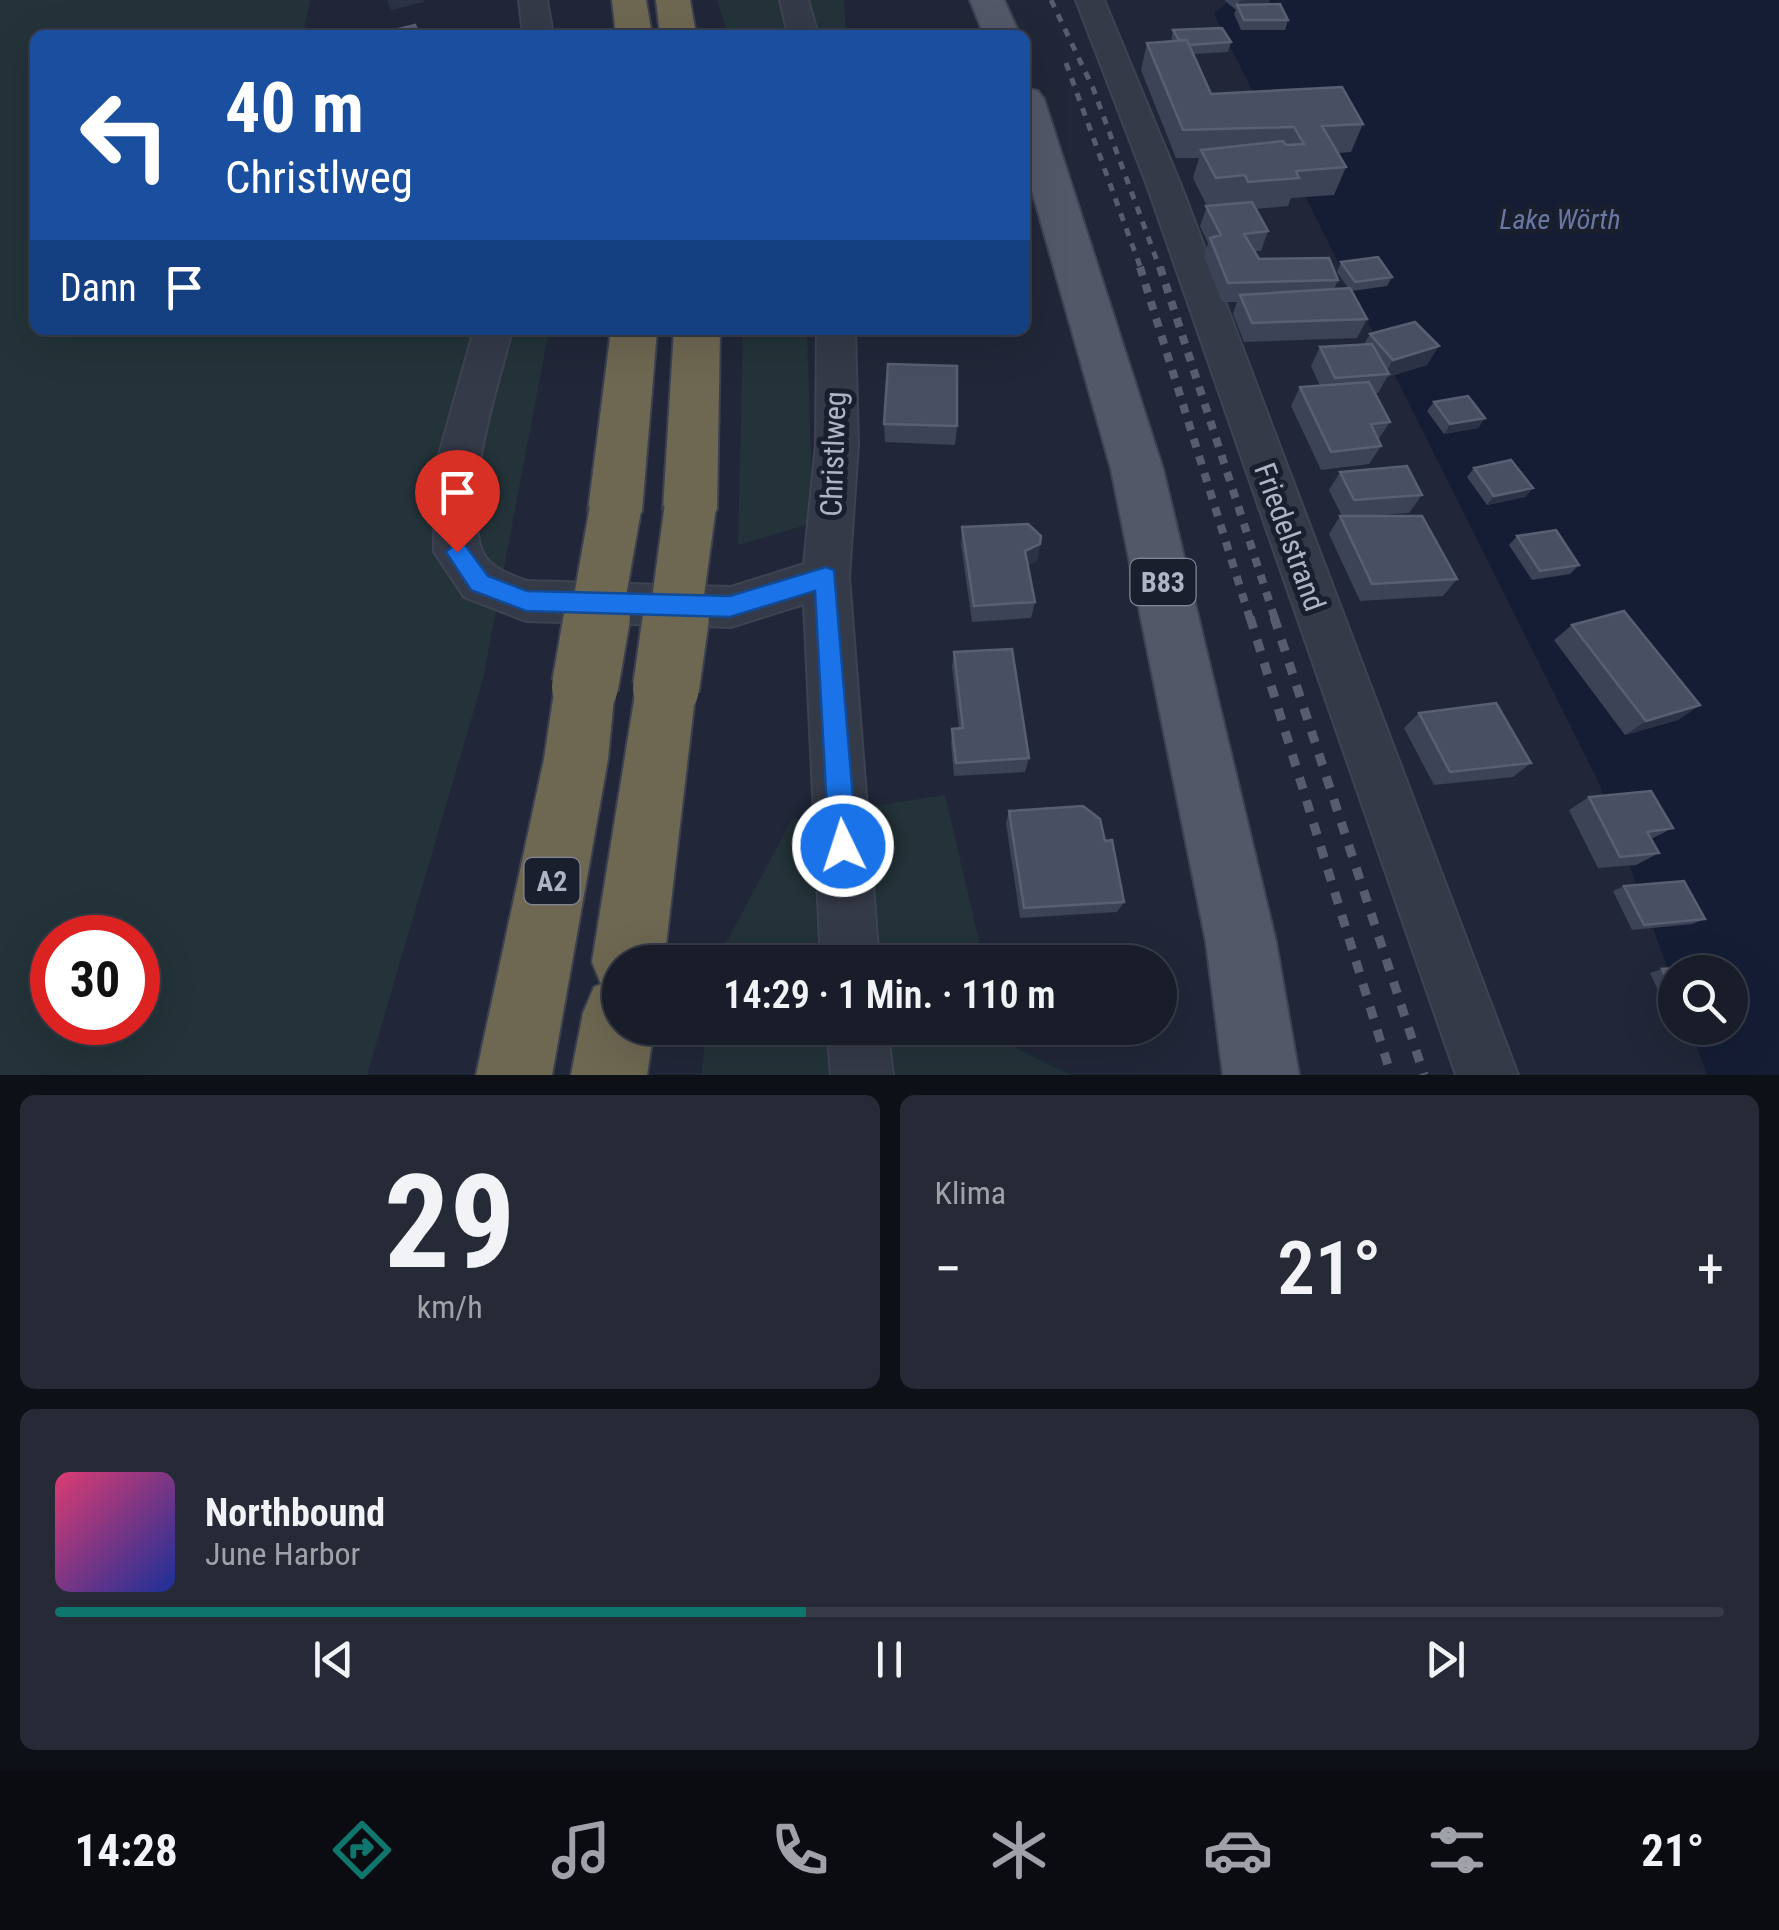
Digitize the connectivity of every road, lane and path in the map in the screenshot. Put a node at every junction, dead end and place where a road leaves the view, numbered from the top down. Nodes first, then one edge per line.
1 (532, 0) edge
2 (629, 0) edge
3 (673, 0) edge
4 (794, 0) edge
5 (988, 0) edge
6 (1090, 0) edge
7 (537, 30) edge
8 (633, 30) edge
9 (677, 30) edge
10 (801, 30) edge
11 (1000, 30) edge
12 (1030, 116) edge
13 (492, 335) edge
14 (633, 335) edge
15 (697, 335) edge
16 (836, 335) edge
17 (826, 577) junction
18 (630, 945) edge
19 (849, 945) edge
20 (614, 1045) edge
21 (859, 1045) edge
22 (514, 1075) edge
23 (609, 1075) edge
24 (862, 1075) edge
25 (1261, 1075) edge
26 (1486, 1075) edge

1 - 7 street
2 - 8 highway
3 - 9 highway
4 - 10 street
5 - 11 main road
6 - 26 street, Friedelstrand
12 - 25 main road, B83
13 - 17 street
14 - 22 highway, A2, bridge
15 - 18 highway, bridge
16 - 17 street, Christlweg
17 - 19 street, Christlweg
20 - 23 highway
21 - 24 street

